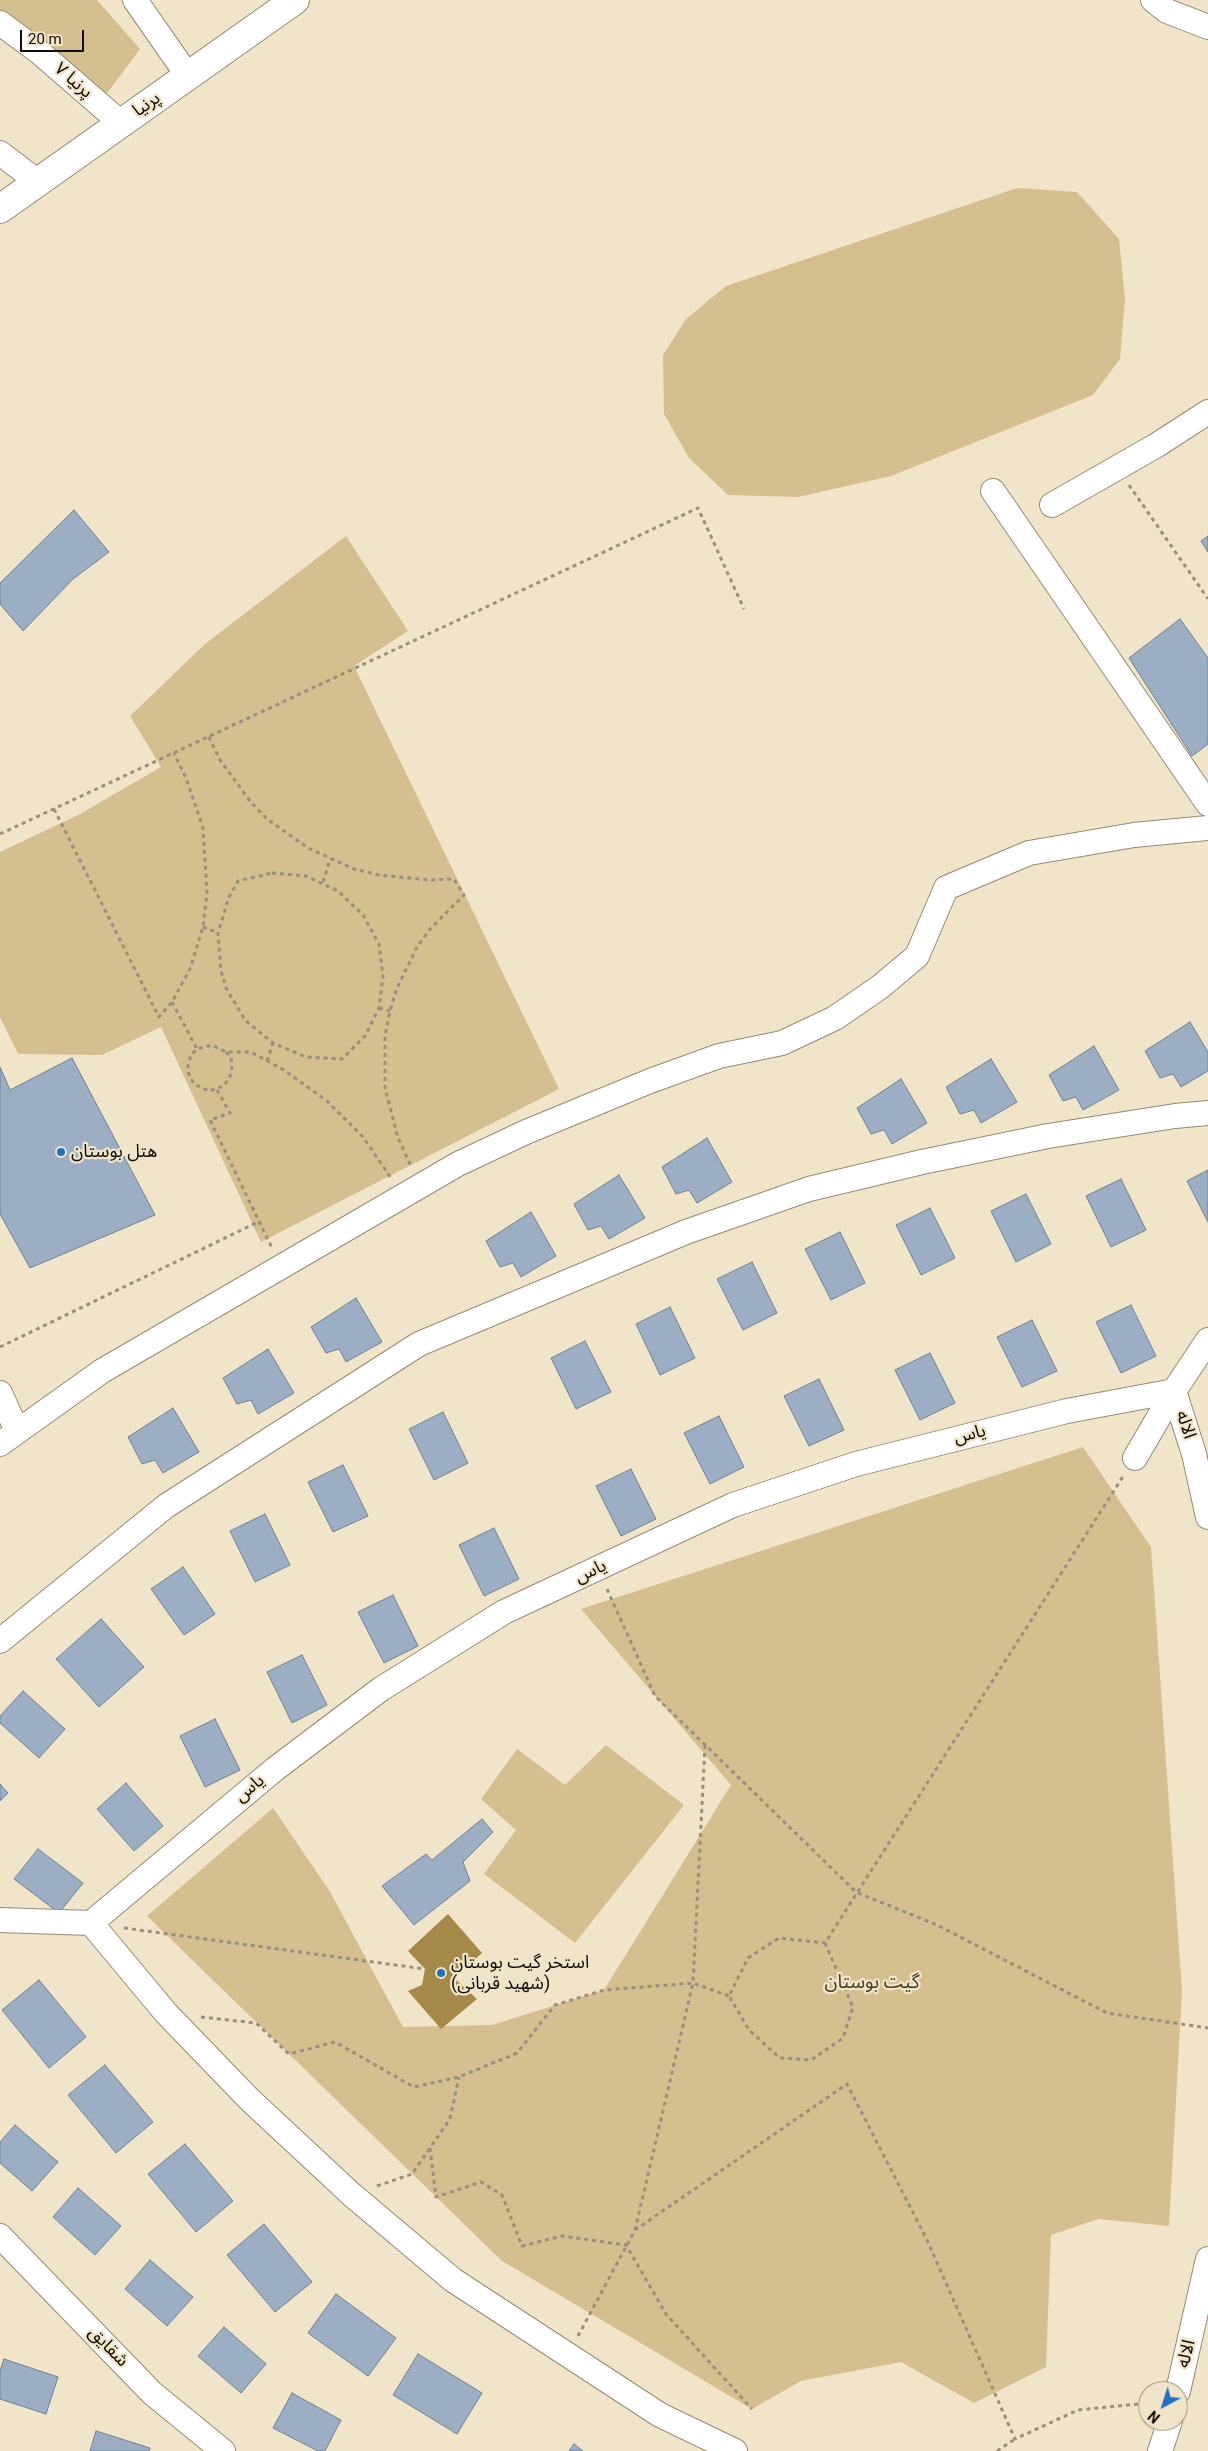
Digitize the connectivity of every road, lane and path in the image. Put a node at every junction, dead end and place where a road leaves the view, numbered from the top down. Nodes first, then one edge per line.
1 (135, 0) edge
2 (295, 0) edge
3 (1154, 0) edge
4 (0, 23) edge
5 (1208, 27) edge
6 (188, 76) junction
7 (121, 123) junction
8 (0, 153) edge
9 (38, 182) junction
10 (0, 209) edge
11 (1208, 412) edge
12 (1117, 468) junction
13 (993, 491) dead end
14 (1052, 505) dead end
15 (1208, 599) edge
16 (744, 609) dead end
17 (209, 737) junction
18 (174, 754) junction
19 (1208, 804) edge
20 (54, 809) junction
21 (1208, 828) edge
22 (0, 834) edge
23 (330, 860) junction
24 (323, 882) junction
25 (202, 927) junction
26 (218, 933) junction
27 (172, 1002) junction
28 (379, 1008) junction
29 (390, 1011) junction
30 (273, 1043) junction
31 (197, 1049) junction
32 (226, 1052) junction
33 (267, 1061) junction
34 (217, 1090) junction
35 (1208, 1113) edge
36 (423, 1184) junction
37 (400, 1197) junction
38 (258, 1222) junction
39 (282, 1266) junction
40 (1208, 1340) edge
41 (0, 1347) edge
42 (1174, 1391) junction
43 (0, 1393) edge
44 (8, 1438) edge
45 (1135, 1458) joint
46 (1208, 1517) edge
47 (598, 1569) junction
48 (0, 1641) edge
49 (705, 1745) junction
50 (856, 1892) junction
51 (0, 1920) edge
52 (91, 1924) junction
53 (825, 1943) junction
54 (425, 1969) dead end
55 (693, 1984) junction
56 (730, 1996) junction
57 (166, 2013) junction
58 (1208, 2028) edge
59 (459, 2077) junction
60 (430, 2148) junction
61 (351, 2194) junction
62 (635, 2230) junction
63 (0, 2236) edge
64 (626, 2245) junction
65 (1208, 2259) edge
66 (569, 2354) junction
67 (1180, 2381) edge
68 (1138, 2404) edge
69 (752, 2409) dead end
70 (1167, 2431) edge
71 (1015, 2439) junction
72 (223, 2451) edge
73 (735, 2451) edge
74 (997, 2451) edge
75 (1160, 2451) edge

1 - 6 street
2 - 6 street, پرنیا
3 - 5 street
4 - 7 street, پرنیا ۷
6 - 7 street, پرنیا
7 - 9 street, پرنیا
8 - 9 street
9 - 10 street, پرنیا
11 - 12 street
12 - 14 street
12 - 15 path
13 - 19 street
16 - 17 path
17 - 18 path
17 - 23 path
18 - 20 path
18 - 25 path
20 - 22 path
20 - 27 path
21 - 36 street
23 - 24 path
23 - 29 path
24 - 26 path
24 - 28 path
25 - 26 path
25 - 27 path
26 - 30 path
27 - 31 path
28 - 29 path
28 - 30 path
29 - 36 path
30 - 33 path
31 - 32 path
31 - 34 path
32 - 33 path
32 - 34 path
33 - 37 path
34 - 38 path
35 - 48 street
36 - 37 street
37 - 39 street
38 - 39 path
38 - 41 path
39 - 44 street
40 - 42 street
42 - 45 street
42 - 46 street, الاله
42 - 47 street, یاس
43 - 44 street
45 - 50 path
47 - 49 path
47 - 52 street, یاس
49 - 50 path
49 - 55 path
50 - 53 path
50 - 58 path
51 - 52 street
52 - 54 path
52 - 57 street
53 - 56 path
53 - 56 path
55 - 56 path
55 - 59 path
55 - 62 path
57 - 59 path
57 - 61 street
59 - 60 path
60 - 61 path
60 - 64 path
61 - 66 street
62 - 64 path
62 - 71 path
63 - 72 street, شقایق
64 - 66 path
64 - 69 path
65 - 67 street, الاله
66 - 73 street
68 - 71 path
70 - 75 street
71 - 74 path

